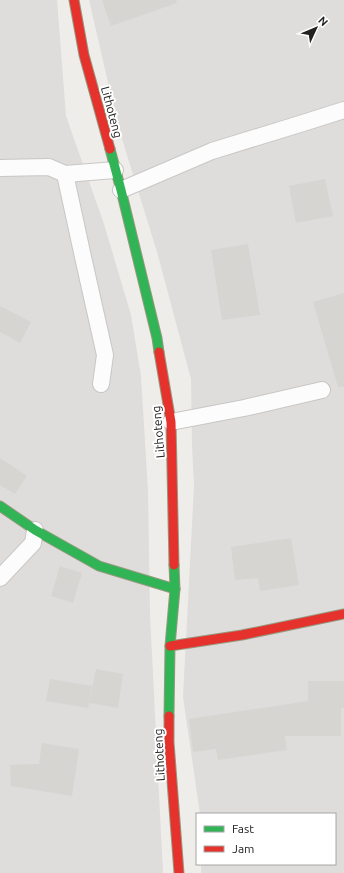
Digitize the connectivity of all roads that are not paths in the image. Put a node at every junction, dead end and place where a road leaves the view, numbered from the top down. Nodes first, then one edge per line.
1 (74, 0) edge
2 (344, 110) edge
3 (0, 168) edge
4 (115, 170) junction
5 (66, 174) junction
6 (122, 190) junction
7 (101, 384) dead end
8 (322, 390) dead end
9 (171, 422) junction
10 (0, 506) edge
11 (35, 530) junction
12 (0, 578) edge
13 (176, 590) junction
14 (344, 614) edge
15 (170, 646) junction
16 (179, 873) edge

1 - 4 main road, Lithoteng
2 - 6 lane
3 - 5 lane
4 - 5 lane
4 - 6 main road, Lithoteng
5 - 7 lane
6 - 9 main road, Lithoteng
8 - 9 lane
9 - 13 main road, Lithoteng
10 - 11 main road
11 - 12 lane
11 - 13 main road
13 - 15 main road, Lithoteng
14 - 15 main road
15 - 16 main road, Lithoteng

